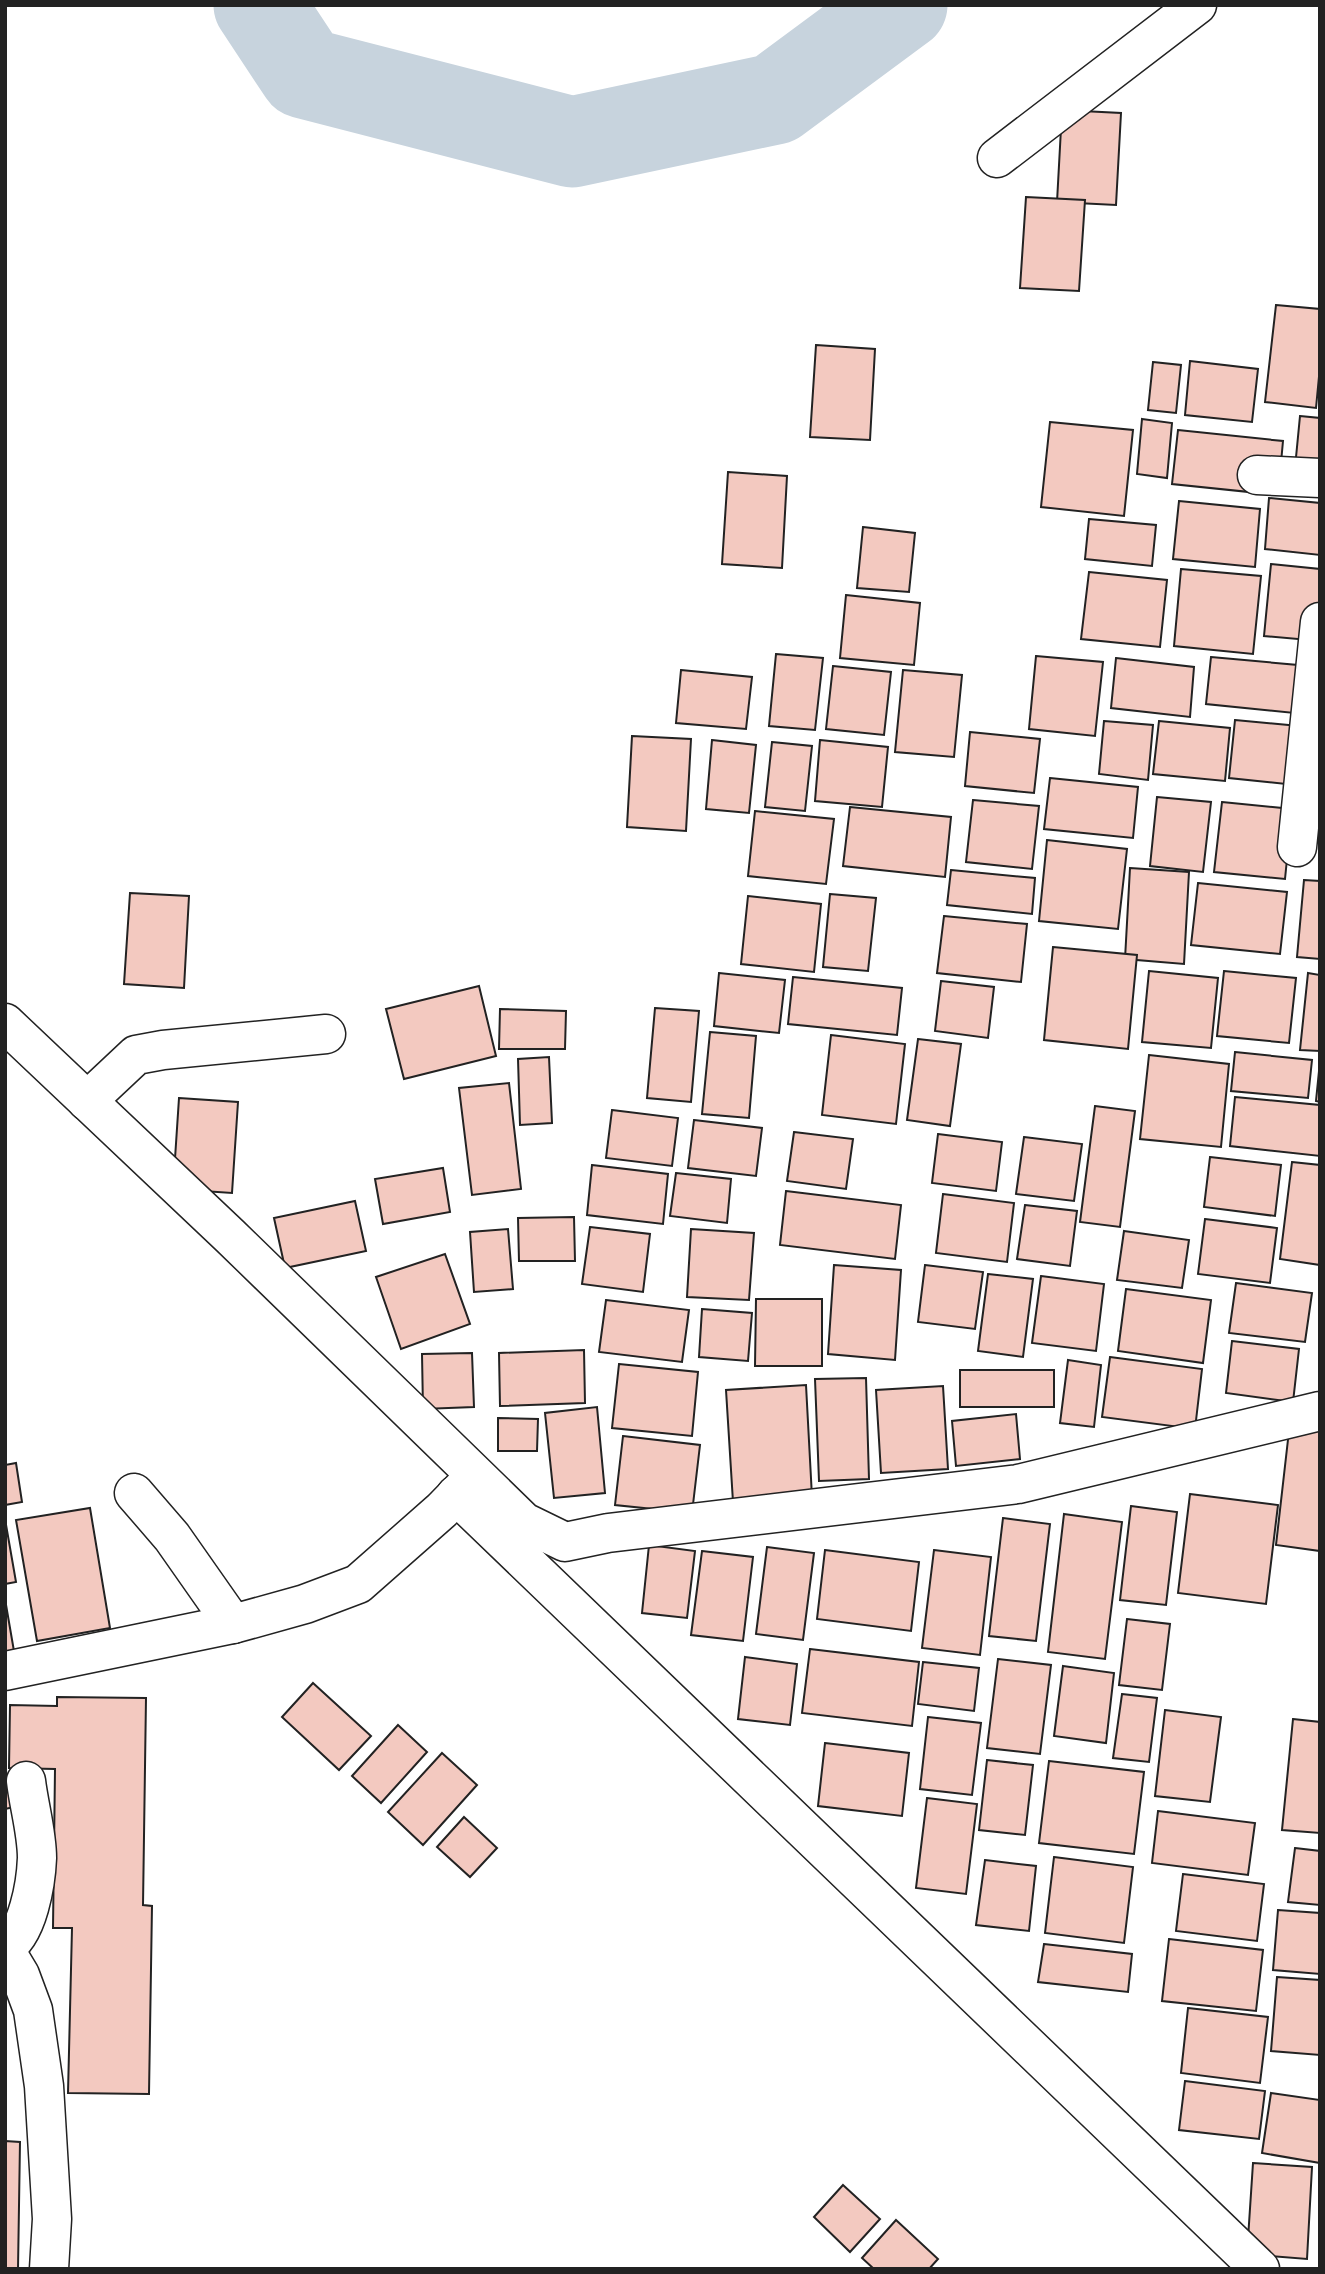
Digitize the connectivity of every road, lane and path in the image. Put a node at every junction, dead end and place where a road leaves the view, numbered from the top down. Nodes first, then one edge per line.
1 (1197, 5) edge
2 (997, 158) dead end
3 (1257, 475) dead end
4 (1320, 478) edge
5 (1320, 622) edge
6 (1297, 847) dead end
7 (5, 1023) edge
8 (326, 1034) dead end
9 (87, 1101) junction
10 (1320, 1410) edge
11 (134, 1493) dead end
12 (458, 1493) junction
13 (233, 1624) junction
14 (5, 1671) edge
15 (26, 1782) dead end
16 (5, 1949) edge
17 (49, 2269) edge
18 (1260, 2269) edge

1 - 2 street
3 - 4 street
5 - 6 street
7 - 9 street
8 - 9 street
9 - 12 street
10 - 12 street
11 - 13 street
12 - 13 street
12 - 18 street
13 - 14 street
15 - 16 street
16 - 17 street

